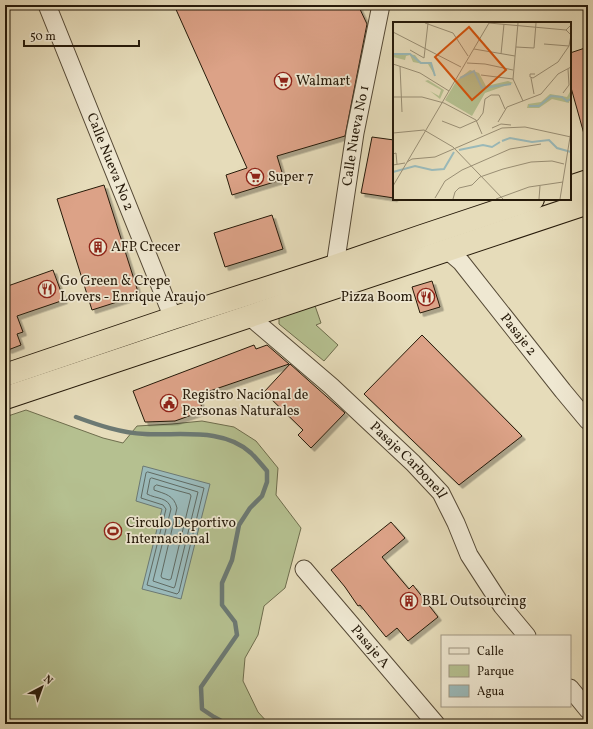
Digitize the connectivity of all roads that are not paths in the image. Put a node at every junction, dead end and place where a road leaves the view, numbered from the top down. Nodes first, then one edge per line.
1 (47, 5) edge
2 (381, 5) edge
3 (588, 181) edge
4 (571, 187) edge
5 (531, 200) edge
6 (588, 203) edge
7 (447, 250) junction
8 (335, 266) junction
9 (249, 316) junction
10 (173, 318) junction
11 (5, 375) edge
12 (5, 398) edge
13 (588, 421) edge
14 (304, 569) dead end
15 (526, 635) edge
16 (571, 689) edge
17 (588, 710) edge
18 (436, 724) edge

1 - 10 street, Calle Nueva No 2
2 - 8 street, Calle Nueva No 1
3 - 4 highway
5 - 8 highway
6 - 7 highway
7 - 9 highway
7 - 13 street, Pasaje 2
8 - 10 highway
9 - 12 highway
9 - 15 street, Pasaje Carbonell
10 - 11 highway
14 - 18 street, Pasaje A
16 - 17 street

